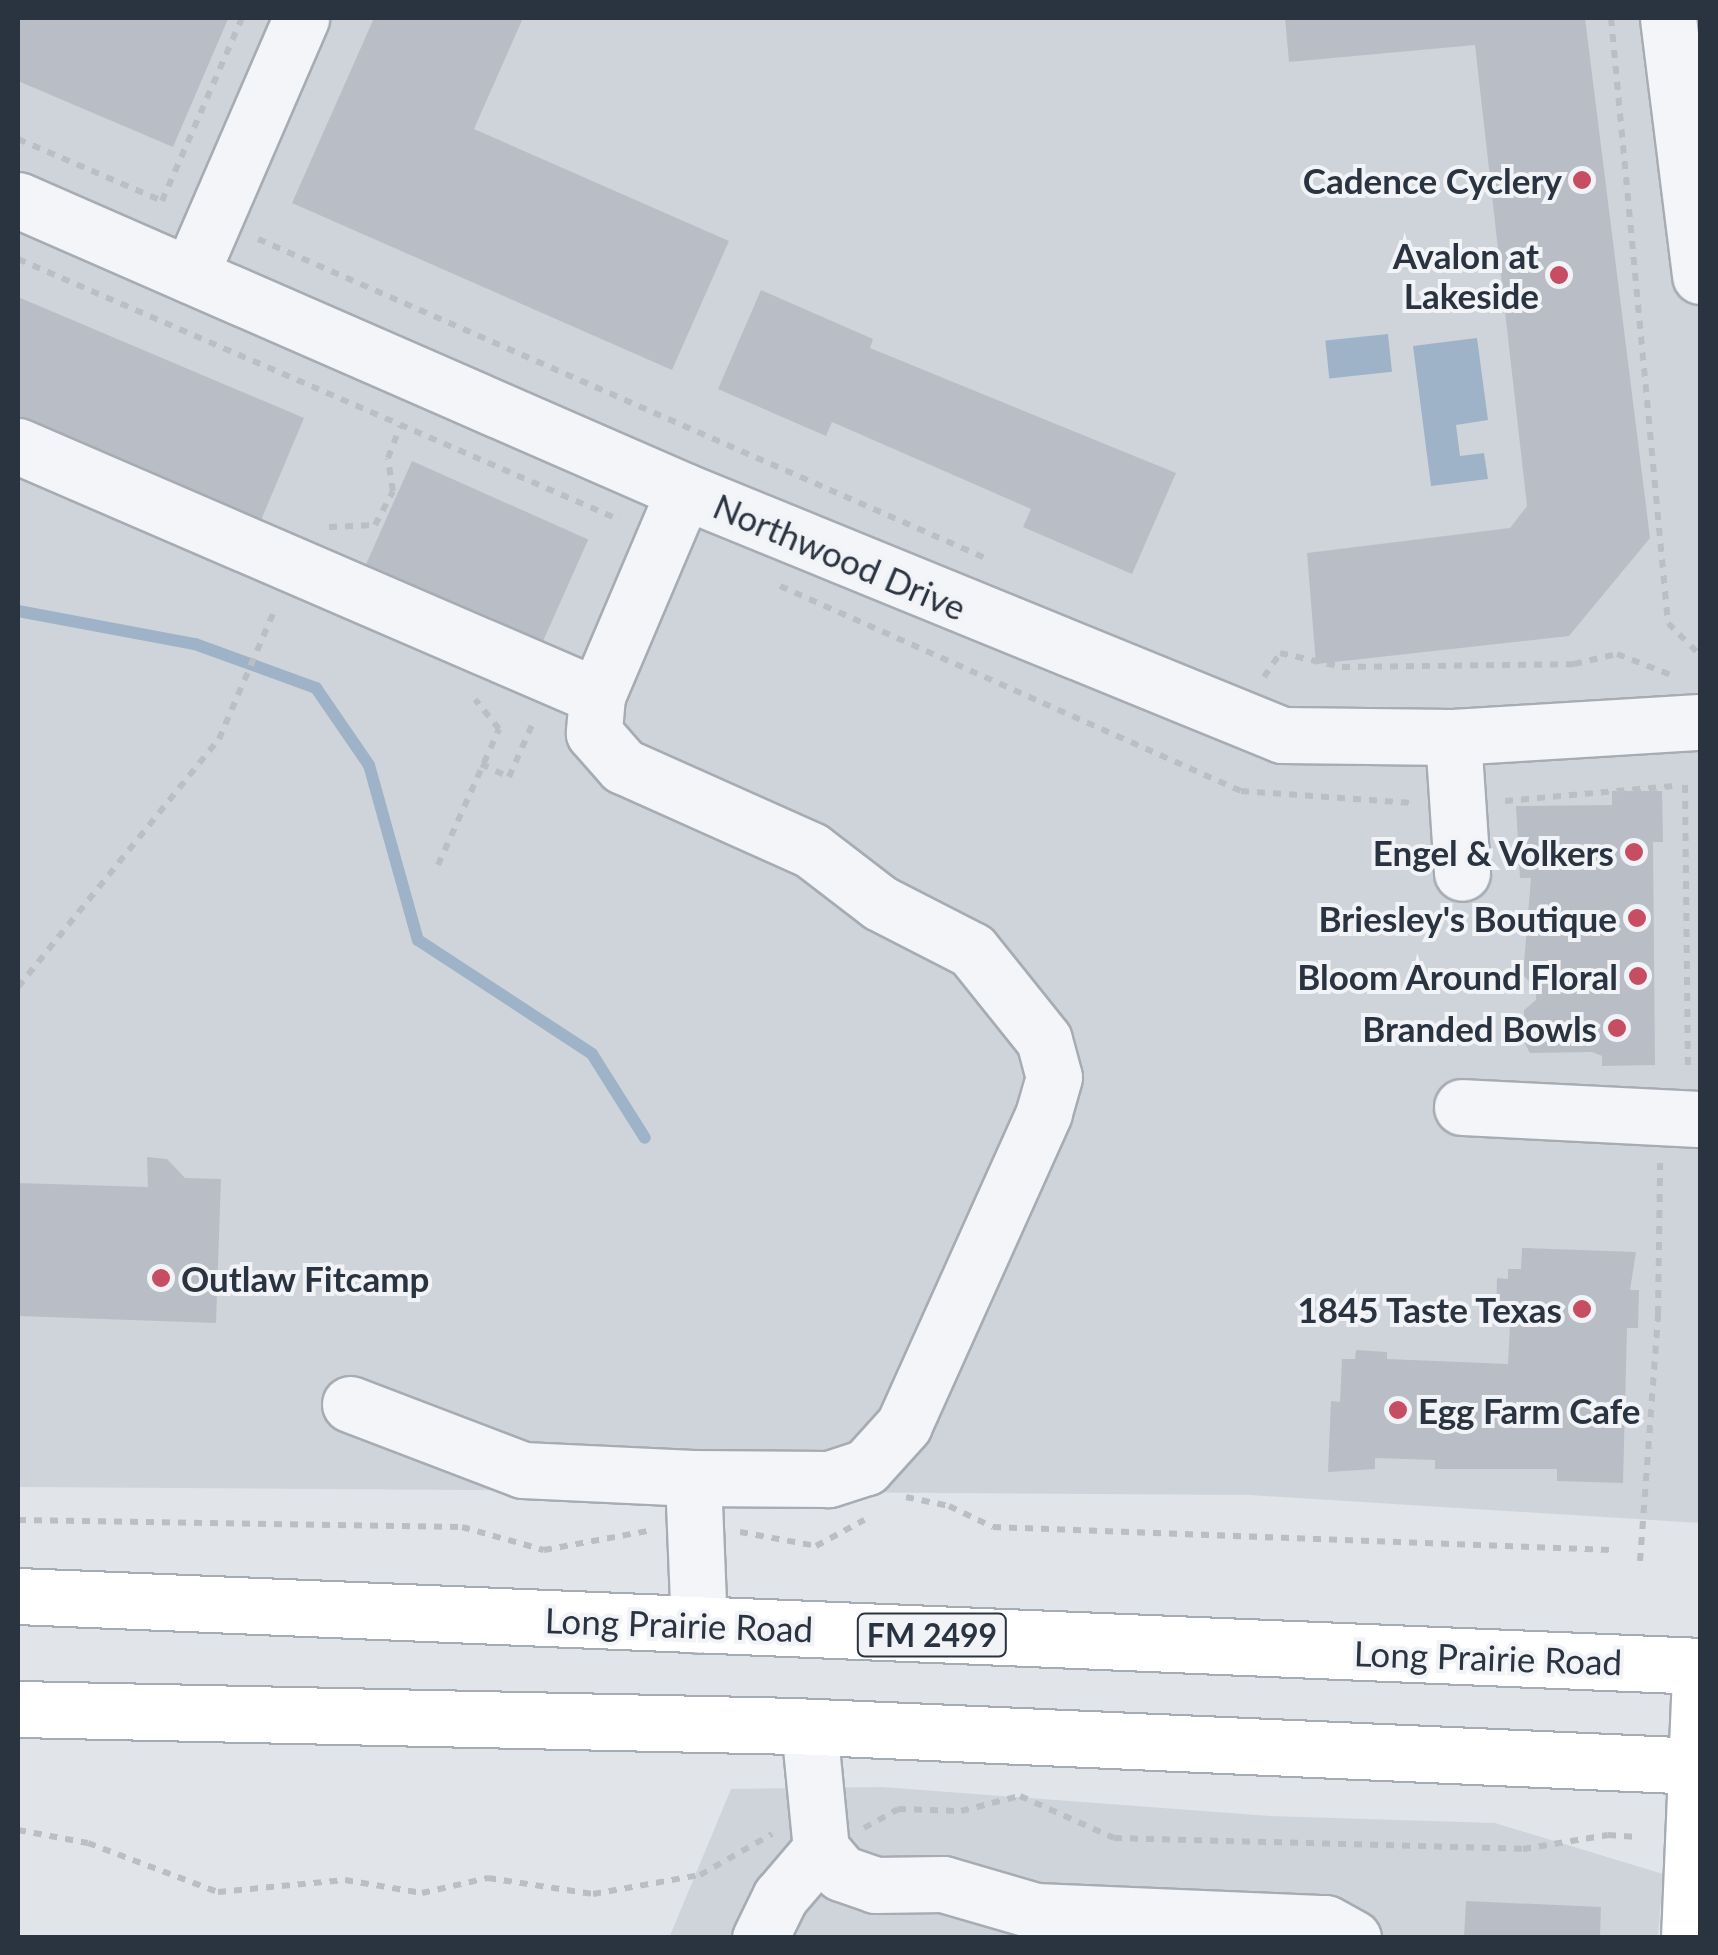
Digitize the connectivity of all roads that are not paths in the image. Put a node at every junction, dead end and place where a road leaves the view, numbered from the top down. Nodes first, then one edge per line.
1 (301, 18) edge
2 (1668, 18) edge
3 (18, 200) edge
4 (190, 275) junction
5 (1700, 276) edge
6 (18, 446) edge
7 (645, 522) junction
8 (575, 686) junction
9 (1690, 701) edge
10 (1453, 737) junction
11 (1462, 873) dead end
12 (1462, 1106) dead end
13 (1682, 1118) edge
14 (350, 1404) dead end
15 (694, 1478) junction
16 (18, 1596) edge
17 (699, 1625) junction
18 (1700, 1666) edge
19 (1700, 1675) edge
20 (18, 1709) edge
21 (809, 1727) junction
22 (1698, 1766) edge
23 (820, 1839) junction
24 (1033, 1924) edge
25 (1130, 1926) edge
26 (760, 1938) edge
27 (1353, 1938) edge
28 (1689, 1938) edge

1 - 4 street
2 - 5 street
3 - 4 street, Northwood Drive
4 - 7 street, Northwood Drive
6 - 8 street
7 - 8 street
7 - 10 street, Northwood Drive
8 - 15 street
9 - 10 street, Northwood Drive
10 - 11 street
12 - 13 street
14 - 15 street
15 - 17 street
16 - 17 main road, Long Prairie Road / FM 2499
17 - 18 main road, Long Prairie Road / FM 2499
19 - 22 main road
20 - 21 main road
21 - 22 main road
21 - 23 street
22 - 28 main road
23 - 24 street
23 - 26 street
24 - 25 street
25 - 27 street

